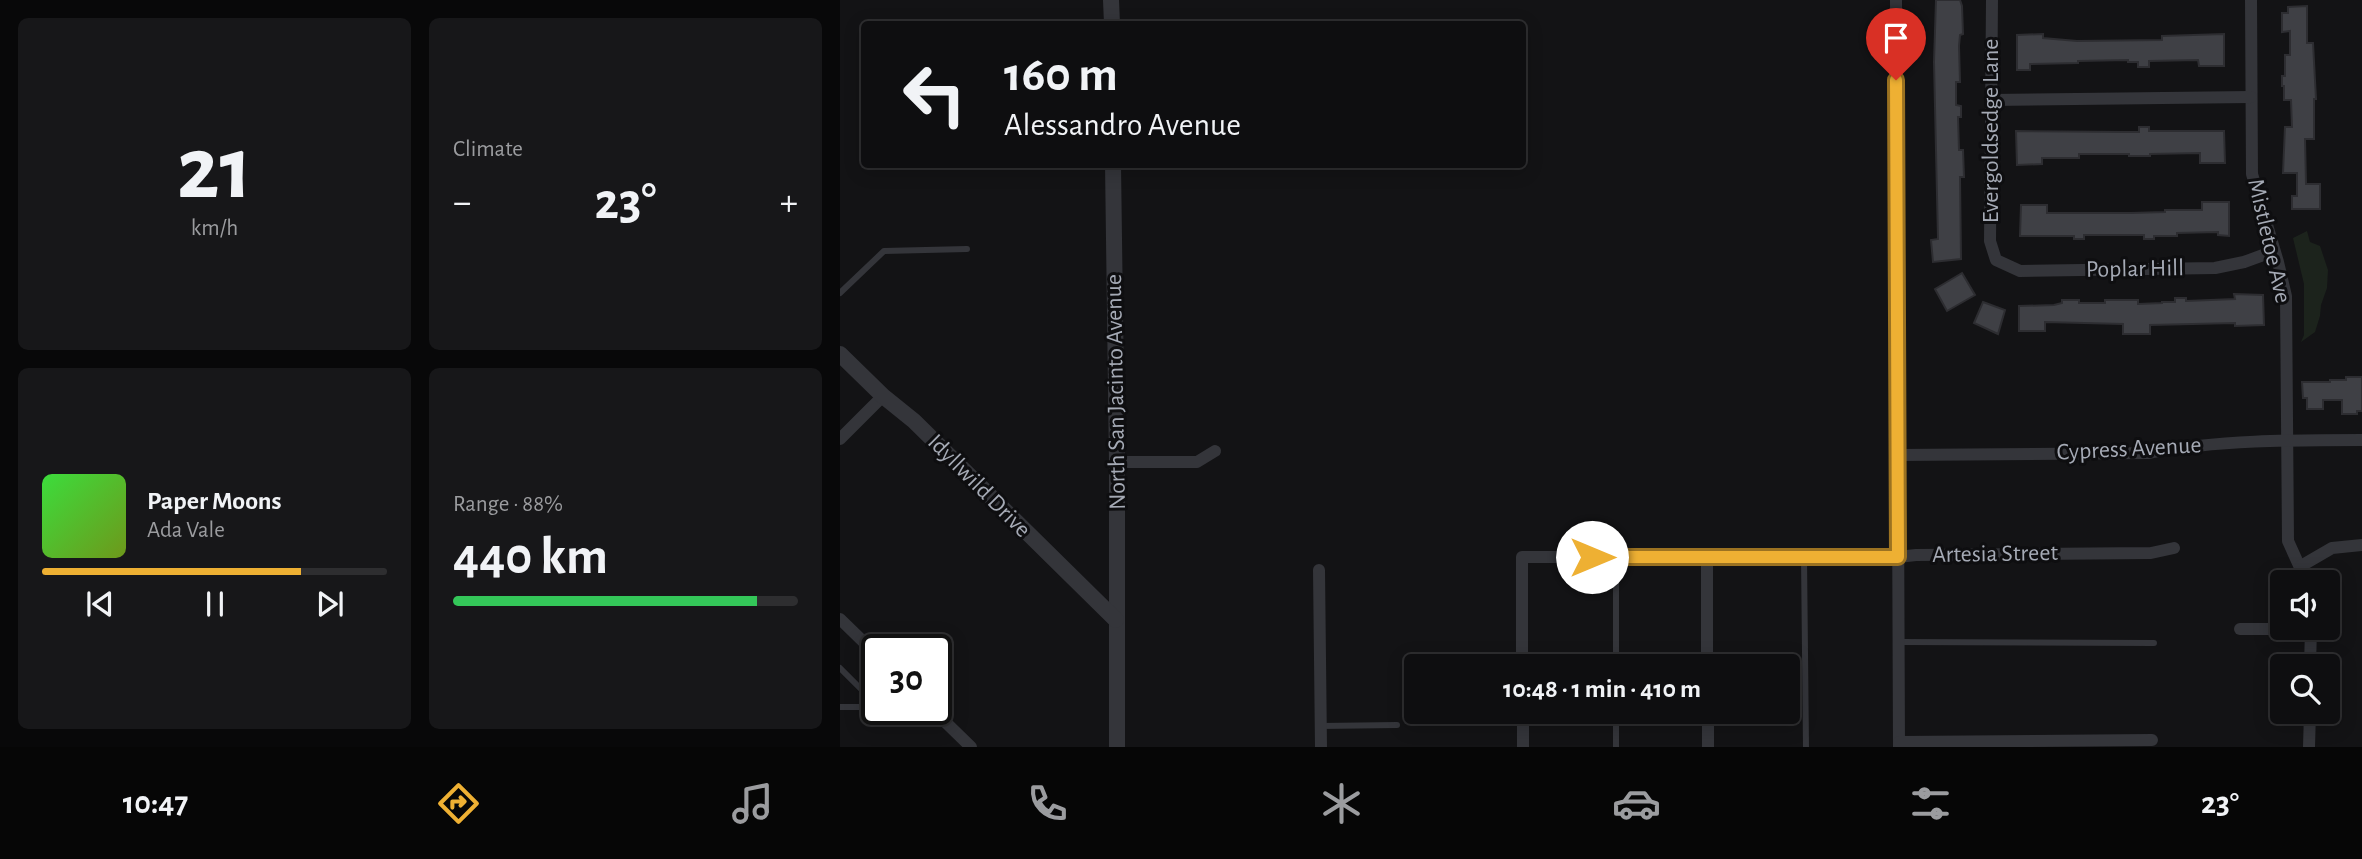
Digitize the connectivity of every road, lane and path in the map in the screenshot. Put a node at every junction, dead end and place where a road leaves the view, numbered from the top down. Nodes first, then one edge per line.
1 (1111, 0) edge
2 (1896, 0) edge
3 (1992, 0) edge
4 (2251, 0) edge
5 (1112, 21) edge
6 (2251, 97) junction
7 (1992, 100) junction
8 (1113, 168) edge
9 (967, 249) dead end
10 (2274, 251) junction
11 (1996, 260) joint
12 (840, 293) edge
13 (840, 354) edge
14 (883, 396) junction
15 (840, 439) edge
16 (2287, 440) junction
17 (2362, 440) edge
18 (1215, 451) dead end
19 (1897, 455) junction
20 (1117, 462) junction
21 (2362, 545) edge
22 (2174, 548) dead end
23 (1616, 557) junction
24 (1707, 557) junction
25 (1804, 557) junction
26 (1898, 557) junction
27 (2301, 566) junction
28 (1319, 570) dead end
29 (2302, 570) edge
30 (840, 618) edge
31 (1116, 620) junction
32 (2240, 629) dead end
33 (2270, 629) edge
34 (861, 639) edge
35 (1899, 642) junction
36 (2154, 643) dead end
37 (1522, 654) edge
38 (1616, 654) edge
39 (1707, 654) edge
40 (840, 668) edge
41 (861, 689) edge
42 (840, 706) edge
43 (861, 707) edge
44 (1523, 724) edge
45 (1616, 724) edge
46 (1708, 724) edge
47 (2310, 724) edge
48 (948, 725) edge
49 (1397, 725) dead end
50 (1321, 726) junction
51 (2152, 740) dead end
52 (1899, 745) edge
53 (971, 747) edge
54 (1117, 747) edge
55 (1321, 747) edge
56 (1523, 747) edge
57 (1616, 747) edge
58 (1708, 747) edge
59 (1806, 747) edge
60 (2309, 747) edge

1 - 5 street
2 - 19 street
3 - 7 street, Evergoldsedge Lane
4 - 6 street, Mistletoe Ave
6 - 7 street
6 - 10 street, Mistletoe Ave
7 - 11 street, Evergoldsedge Lane
8 - 20 street, North San Jacinto Avenue
9 - 12 lane
10 - 11 street, Poplar Hill
10 - 16 street, Mistletoe Ave
13 - 14 street, Idyllwild Drive
14 - 15 street
14 - 31 street, Idyllwild Drive
16 - 17 street, Cypress Avenue
16 - 19 street, Cypress Avenue
16 - 27 street, Mistletoe Ave
18 - 20 street
19 - 26 street
20 - 31 street, North San Jacinto Avenue
21 - 27 street
22 - 26 street, Artesia Street
23 - 24 street, Artesia Street
23 - 37 street, Artesia Street
23 - 38 lane
24 - 25 street, Artesia Street
24 - 39 street
25 - 26 street, Artesia Street
25 - 59 lane
26 - 35 street
27 - 29 street, Mistletoe Ave
28 - 50 street
30 - 34 street
31 - 54 street, North San Jacinto Avenue
32 - 33 street
35 - 36 lane
35 - 52 street
40 - 41 lane
42 - 43 lane
44 - 56 street
45 - 57 lane
46 - 58 street
47 - 60 street
48 - 53 street
49 - 50 lane
50 - 55 street
51 - 52 street

